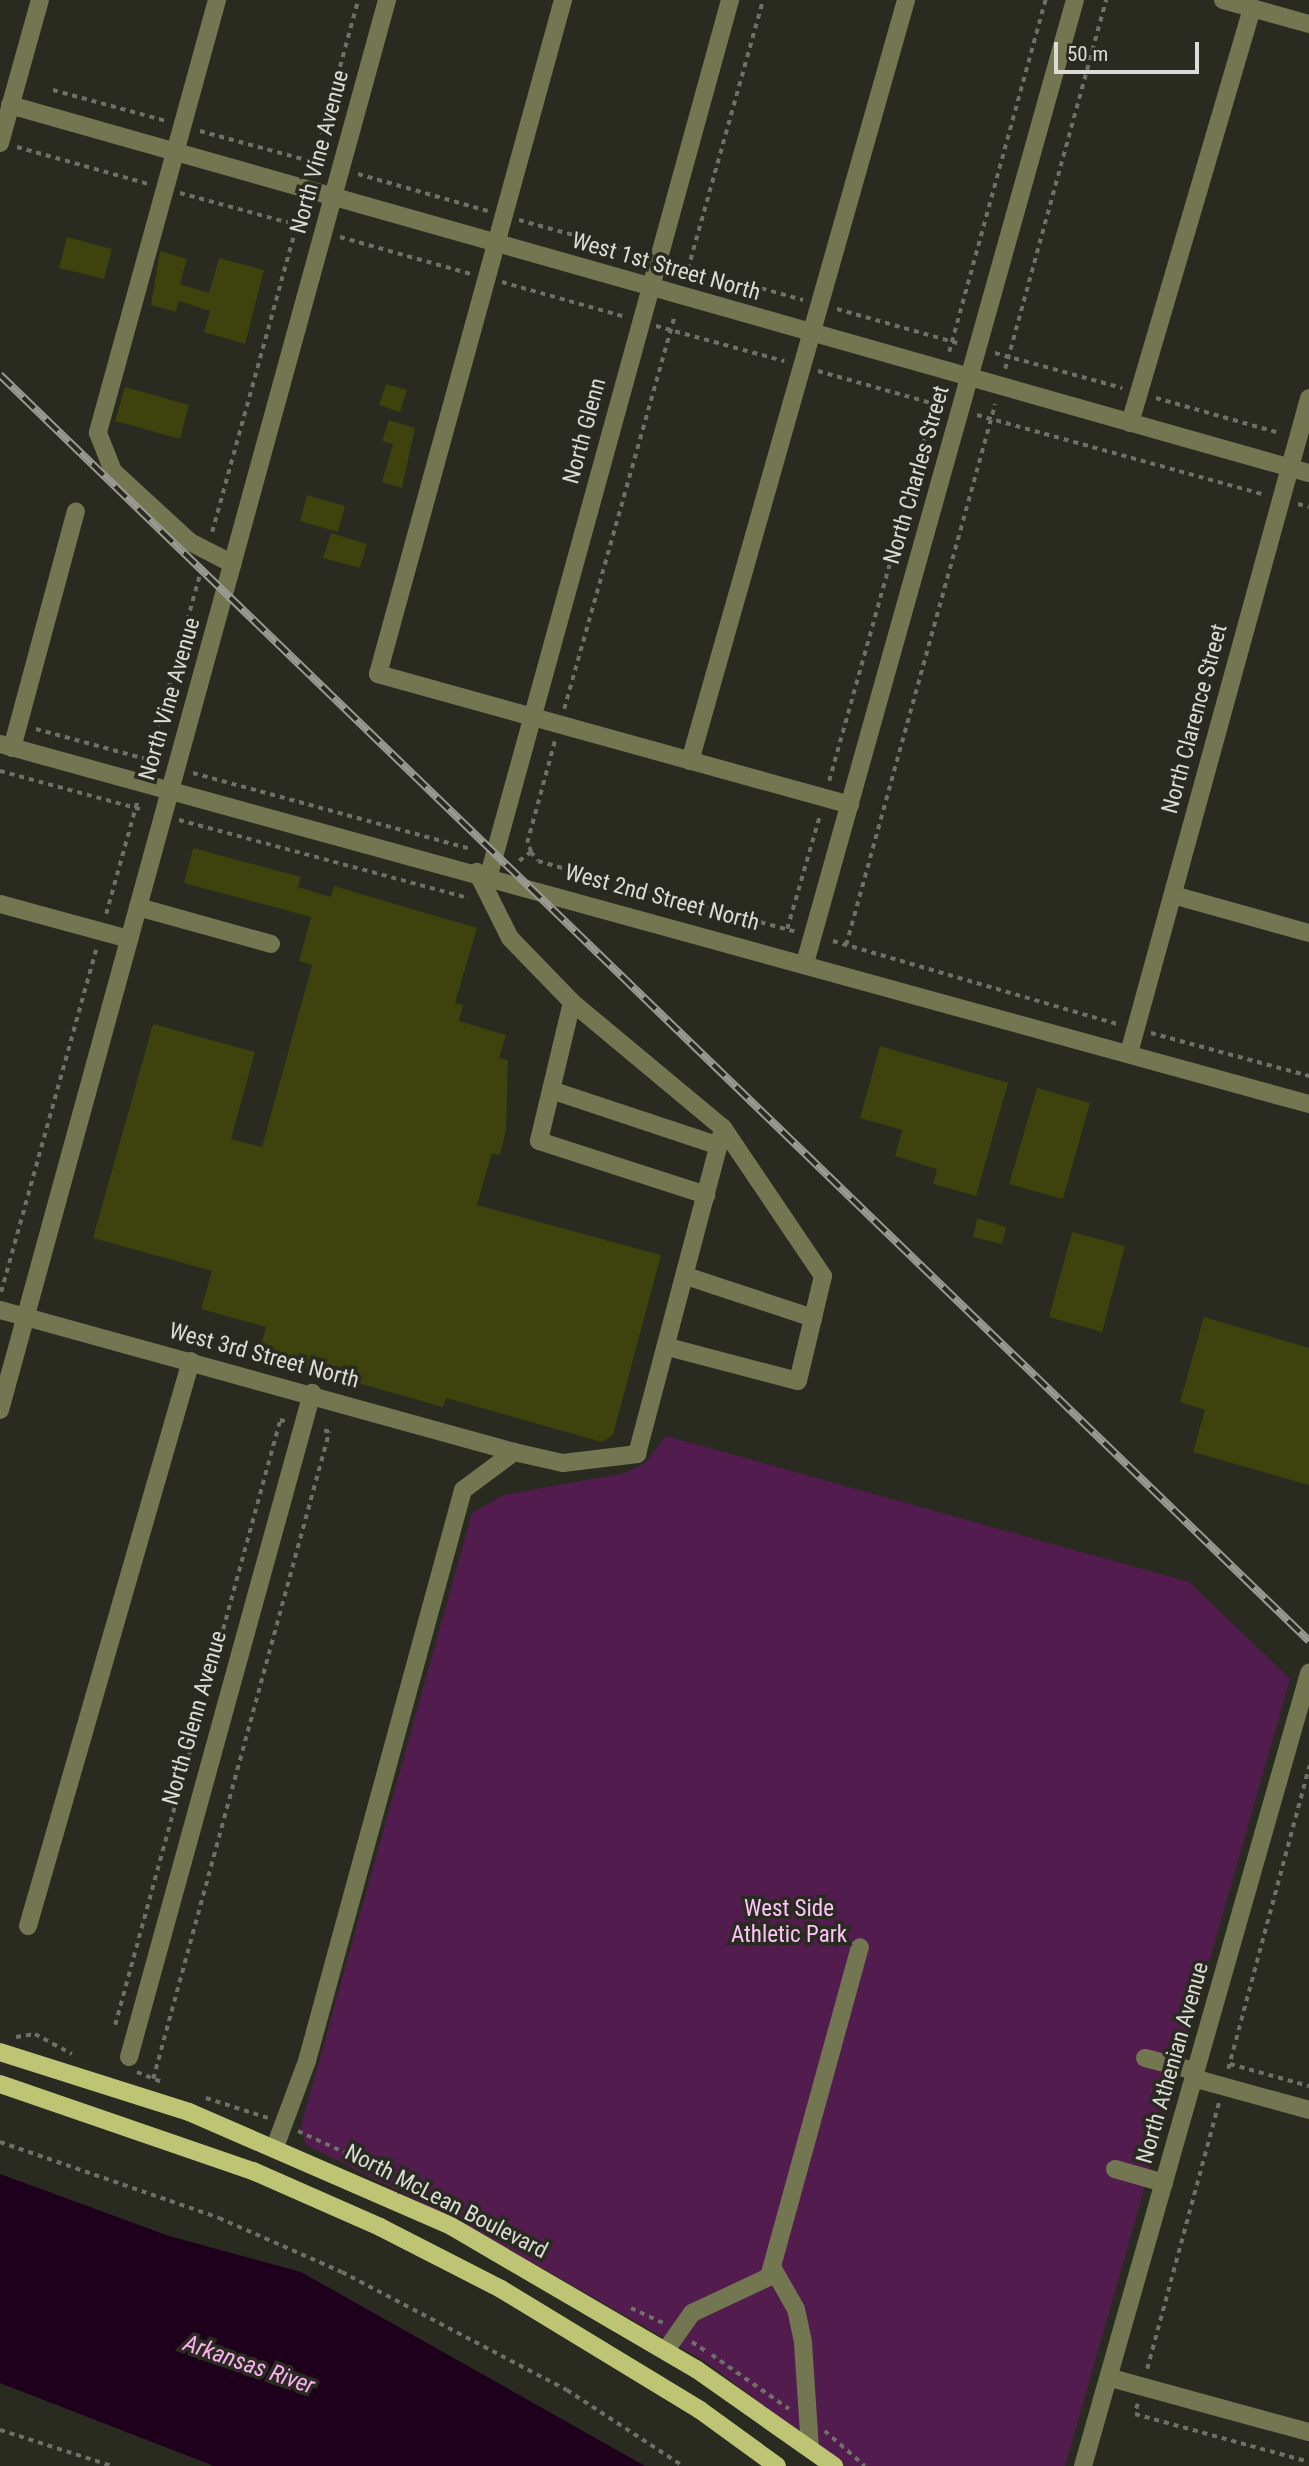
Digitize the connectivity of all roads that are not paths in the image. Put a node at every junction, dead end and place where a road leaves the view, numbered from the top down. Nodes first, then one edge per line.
1 (40, 0) edge
2 (217, 0) edge
3 (387, 0) edge
4 (563, 0) edge
5 (730, 0) edge
6 (906, 0) edge
7 (1075, 0) edge
8 (1223, 0) edge
9 (1252, 8) junction
10 (1309, 24) edge
11 (10, 105) junction
12 (0, 143) edge
13 (177, 153) junction
14 (333, 197) junction
15 (496, 244) junction
16 (649, 288) junction
17 (810, 333) junction
18 (970, 378) junction
19 (1309, 398) edge
20 (1130, 423) junction
21 (1290, 468) junction
22 (1309, 473) edge
23 (76, 510) dead end
24 (233, 564) junction
25 (532, 718) junction
26 (6, 746) edge
27 (690, 761) junction
28 (169, 791) junction
29 (850, 804) junction
30 (483, 873) junction
31 (1173, 895) junction
32 (0, 904) edge
33 (138, 907) junction
34 (1309, 933) edge
35 (129, 939) junction
36 (271, 944) dead end
37 (805, 963) junction
38 (572, 1002) junction
39 (1129, 1053) junction
40 (551, 1090) junction
41 (1309, 1104) edge
42 (721, 1137) junction
43 (706, 1195) junction
44 (686, 1276) junction
45 (0, 1310) edge
46 (26, 1317) junction
47 (813, 1318) junction
48 (668, 1347) junction
49 (191, 1361) junction
50 (312, 1393) junction
51 (0, 1410) edge
52 (514, 1452) junction
53 (1309, 1672) edge
54 (28, 1926) dead end
55 (860, 1948) dead end
56 (0, 2052) edge
57 (129, 2057) dead end
58 (1145, 2058) dead end
59 (1194, 2075) junction
60 (0, 2084) edge
61 (1309, 2110) edge
62 (275, 2147) junction
63 (1115, 2169) dead end
64 (1164, 2183) junction
65 (772, 2267) junction
66 (666, 2350) junction
67 (1111, 2378) junction
68 (1309, 2432) edge
69 (810, 2448) junction
70 (777, 2466) edge
71 (834, 2466) edge
72 (1083, 2466) edge

1 - 11 street
2 - 13 street
3 - 14 street, North Vine Avenue
4 - 15 street
5 - 16 street, North Glenn
6 - 17 street
7 - 18 street, North Charles Street
8 - 9 street
9 - 10 street
9 - 20 street
11 - 12 street
11 - 13 street, West 1st Street North
13 - 14 street, West 1st Street North
13 - 24 street
14 - 15 street, West 1st Street North
14 - 24 street, North Vine Avenue
15 - 16 street, West 1st Street North
15 - 25 street
16 - 17 street, West 1st Street North
16 - 25 street, North Glenn
17 - 18 street, West 1st Street North
17 - 27 street
18 - 20 street, West 1st Street North
18 - 29 street, North Charles Street
19 - 21 street, North Clarence Street
20 - 21 street, West 1st Street North
21 - 22 street, West 1st Street North
21 - 31 street, North Clarence Street
23 - 26 street
24 - 28 street, North Vine Avenue
25 - 27 street
25 - 30 street, North Glenn
26 - 28 street, West 2nd Street North
27 - 29 street
28 - 30 street, West 2nd Street North
28 - 33 street, North Vine Avenue
29 - 37 street, North Charles Street
30 - 37 street, West 2nd Street North
30 - 38 street
31 - 34 street
31 - 39 street, North Clarence Street
32 - 35 street
33 - 35 street, North Vine Avenue
33 - 36 street
35 - 46 street, North Vine Avenue
37 - 39 street, West 2nd Street North
38 - 40 street
38 - 42 street
39 - 41 street, West 2nd Street North
40 - 42 street
40 - 43 street
42 - 43 street
42 - 47 street
43 - 44 street
44 - 47 street
44 - 48 street
45 - 46 street, West 3rd Street North
46 - 49 street, West 3rd Street North
46 - 51 street, North Vine Avenue
47 - 48 street
48 - 52 street, West 3rd Street North
49 - 50 street, West 3rd Street North
49 - 54 street
50 - 52 street, West 3rd Street North
50 - 57 street, North Glenn Avenue
52 - 62 street
53 - 59 street, North Athenian Avenue
55 - 65 street
56 - 62 main road, North McLean Boulevard
58 - 59 street
59 - 61 street
59 - 64 street, North Athenian Avenue
60 - 70 main road
62 - 66 main road, North McLean Boulevard
63 - 64 street
64 - 67 street, North Athenian Avenue
65 - 66 street
65 - 69 street
66 - 69 main road, North McLean Boulevard
67 - 68 street
67 - 72 street, North Athenian Avenue
69 - 71 main road, North McLean Boulevard

